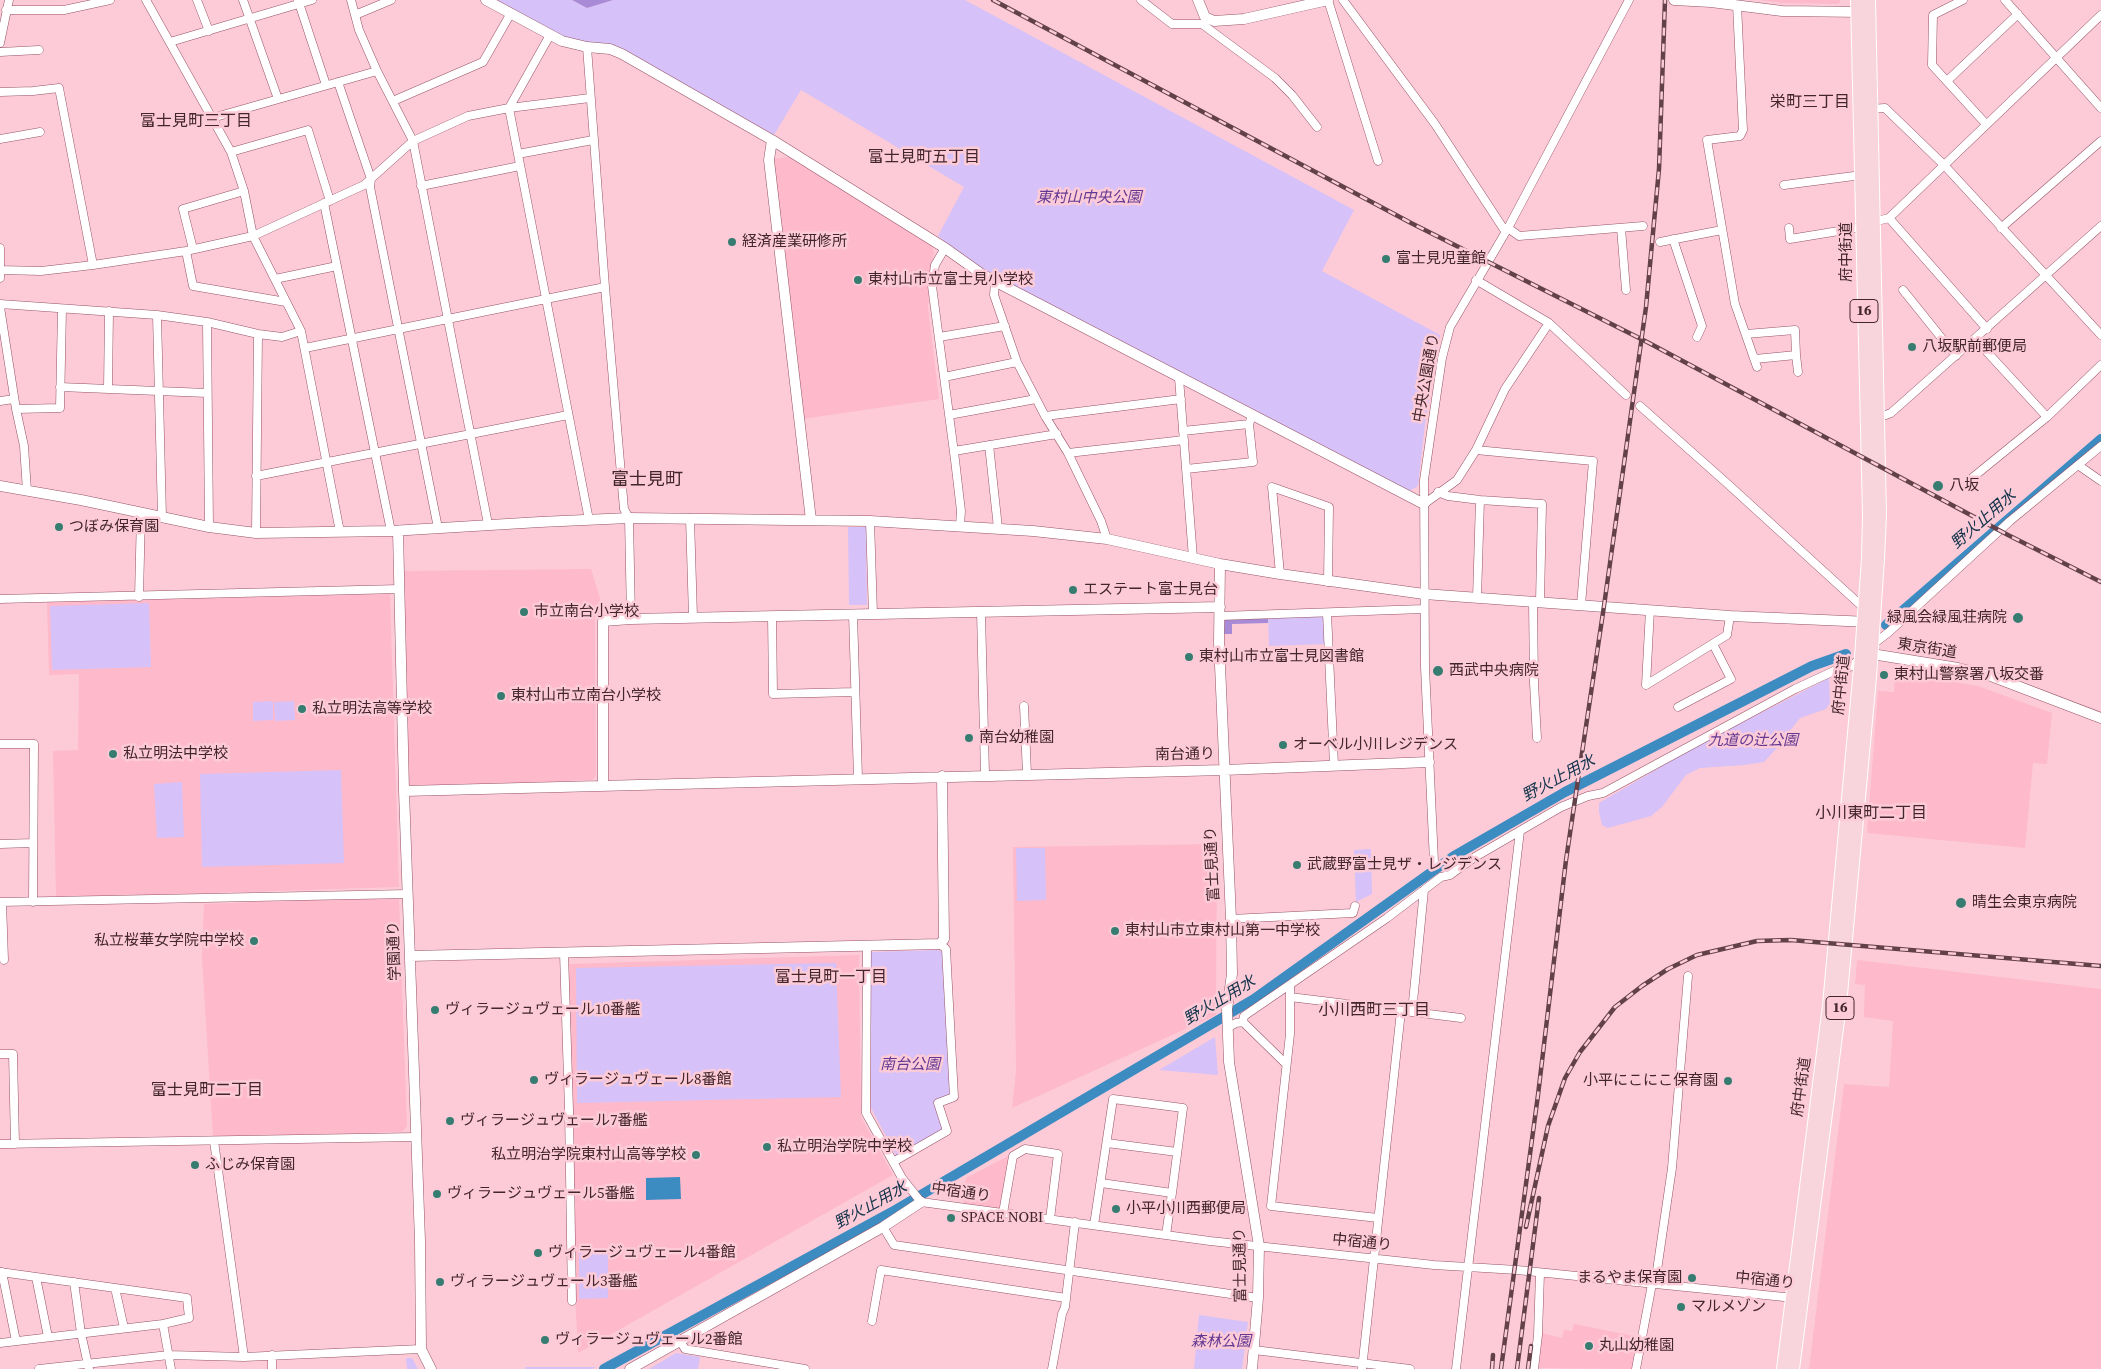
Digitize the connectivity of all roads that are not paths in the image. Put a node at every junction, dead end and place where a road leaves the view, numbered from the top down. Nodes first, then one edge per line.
1 (9, 0) edge
2 (110, 0) edge
3 (146, 0) edge
4 (198, 0) edge
5 (243, 0) edge
6 (312, 0) edge
7 (351, 0) edge
8 (391, 0) edge
9 (486, 0) edge
10 (1141, 0) edge
11 (1198, 0) edge
12 (1328, 0) edge
13 (1343, 0) edge
14 (1629, 0) edge
15 (1674, 0) edge
16 (1963, 0) edge
17 (2005, 0) edge
18 (299, 2) edge
19 (1312, 2) edge
20 (1737, 5) junction
21 (1863, 6) edge
22 (6, 10) junction
23 (511, 13) junction
24 (2018, 14) junction
25 (355, 15) junction
26 (2101, 15) edge
27 (249, 19) junction
28 (1205, 22) junction
29 (209, 31) junction
30 (550, 35) junction
31 (170, 42) junction
32 (0, 43) edge
33 (587, 47) junction
34 (39, 50) dead end
35 (0, 52) edge
36 (2056, 58) junction
37 (377, 71) junction
38 (1947, 81) junction
39 (338, 82) junction
40 (326, 85) junction
41 (0, 92) edge
42 (590, 98) junction
43 (278, 99) junction
44 (393, 101) junction
45 (509, 108) junction
46 (2101, 108) edge
47 (1870, 109) junction
48 (212, 118) junction
49 (1986, 124) junction
50 (1317, 127) dead end
51 (40, 132) dead end
52 (0, 139) edge
53 (593, 140) junction
54 (772, 140) junction
55 (413, 141) junction
56 (2101, 141) edge
57 (231, 152) junction
58 (518, 154) junction
59 (1378, 160) dead end
60 (1944, 165) junction
61 (520, 166) junction
62 (1862, 176) junction
63 (371, 179) junction
64 (1784, 185) dead end
65 (421, 186) junction
66 (244, 191) junction
67 (327, 202) junction
68 (1889, 218) junction
69 (1868, 224) junction
70 (1642, 226) dead end
71 (2101, 226) edge
72 (1621, 228) junction
73 (1789, 228) dead end
74 (2001, 228) junction
75 (1506, 230) junction
76 (1722, 230) junction
77 (253, 236) junction
78 (1672, 239) junction
79 (1660, 242) dead end
80 (0, 248) edge
81 (945, 248) junction
82 (190, 250) junction
83 (93, 265) junction
84 (338, 266) junction
85 (0, 273) edge
86 (2045, 276) junction
87 (275, 279) junction
88 (1476, 280) junction
89 (996, 282) junction
90 (605, 288) junction
91 (1626, 290) dead end
92 (1903, 290) dead end
93 (546, 300) junction
94 (286, 302) junction
95 (0, 305) edge
96 (62, 310) junction
97 (109, 311) junction
98 (157, 315) junction
99 (448, 319) junction
100 (207, 322) junction
101 (1549, 323) junction
102 (1005, 326) junction
103 (1987, 329) junction
104 (398, 330) junction
105 (301, 331) junction
106 (258, 334) junction
107 (1746, 334) junction
108 (2101, 335) edge
109 (939, 337) junction
110 (1697, 337) dead end
111 (352, 338) junction
112 (1975, 339) junction
113 (305, 348) junction
114 (1796, 355) junction
115 (1956, 356) junction
116 (1755, 359) junction
117 (1017, 362) junction
118 (2101, 365) edge
119 (1757, 367) dead end
120 (1798, 372) dead end
121 (944, 377) junction
122 (1179, 378) junction
123 (60, 387) junction
124 (108, 389) junction
125 (158, 391) junction
126 (207, 393) junction
127 (1626, 394) dead end
128 (14, 399) junction
129 (1036, 399) junction
130 (1181, 399) junction
131 (0, 401) edge
132 (1640, 406) dead end
133 (16, 409) junction
134 (568, 415) junction
135 (949, 415) junction
136 (1045, 416) junction
137 (2048, 417) junction
138 (1872, 419) junction
139 (1251, 420) junction
140 (472, 433) junction
141 (1057, 434) junction
142 (1184, 435) junction
143 (421, 443) junction
144 (988, 445) junction
145 (2101, 446) edge
146 (1476, 450) junction
147 (954, 451) junction
148 (375, 452) junction
149 (1068, 453) junction
150 (326, 462) junction
151 (2078, 465) junction
152 (1186, 469) junction
153 (256, 476) junction
154 (1972, 478) dead end
155 (2101, 481) edge
156 (0, 486) edge
157 (27, 491) junction
158 (1438, 492) junction
159 (1480, 500) junction
160 (1424, 504) junction
161 (141, 513) junction
162 (162, 517) junction
163 (629, 518) junction
164 (690, 518) junction
165 (589, 520) junction
166 (811, 520) junction
167 (870, 521) junction
168 (488, 524) junction
169 (960, 525) junction
170 (209, 527) junction
171 (438, 528) junction
172 (998, 528) junction
173 (394, 531) junction
174 (340, 532) junction
175 (256, 533) junction
176 (1107, 539) junction
177 (1194, 558) junction
178 (1220, 564) junction
179 (1280, 574) junction
180 (1328, 582) junction
181 (398, 589) junction
182 (1424, 594) junction
183 (139, 597) junction
184 (1477, 598) junction
185 (0, 599) edge
186 (1537, 602) junction
187 (1581, 605) junction
188 (1424, 609) junction
189 (1650, 610) junction
190 (1220, 611) junction
191 (981, 612) junction
192 (1327, 613) junction
193 (852, 614) junction
194 (873, 614) junction
195 (772, 616) junction
196 (1730, 616) junction
197 (693, 617) junction
198 (1869, 617) junction
199 (631, 618) junction
200 (1713, 644) junction
201 (1868, 652) junction
202 (855, 692) junction
203 (1024, 706) dead end
204 (1678, 707) dead end
205 (2101, 718) edge
206 (1537, 738) dead end
207 (0, 744) edge
208 (1429, 762) junction
209 (1334, 765) junction
210 (1224, 770) junction
211 (1027, 774) junction
212 (986, 775) junction
213 (942, 776) junction
214 (858, 778) junction
215 (604, 786) junction
216 (404, 791) junction
217 (1520, 831) junction
218 (33, 843) junction
219 (0, 844) edge
220 (1434, 862) dead end
221 (1424, 890) junction
222 (408, 894) junction
223 (1, 902) edge
224 (33, 902) junction
225 (1355, 906) dead end
226 (1231, 919) junction
227 (940, 944) junction
228 (867, 946) junction
229 (564, 953) junction
230 (410, 956) junction
231 (4, 960) dead end
232 (1688, 976) dead end
233 (1290, 985) junction
234 (1290, 997) junction
235 (1401, 1011) junction
236 (1412, 1012) junction
237 (1460, 1018) dead end
238 (1243, 1022) junction
239 (1227, 1026) junction
240 (0, 1054) edge
241 (1286, 1064) junction
242 (416, 1137) junction
243 (214, 1141) junction
244 (1107, 1143) junction
245 (0, 1144) edge
246 (15, 1144) junction
247 (1177, 1152) junction
248 (893, 1162) junction
249 (1101, 1183) junction
250 (1172, 1193) junction
251 (920, 1200) junction
252 (1003, 1212) junction
253 (1378, 1218) junction
254 (1050, 1219) junction
255 (1076, 1222) junction
256 (1094, 1225) junction
257 (883, 1227) junction
258 (1166, 1235) junction
259 (1259, 1246) junction
260 (1373, 1258) junction
261 (1468, 1268) junction
262 (1070, 1270) junction
263 (1, 1272) edge
264 (1540, 1273) junction
265 (36, 1277) junction
266 (74, 1282) junction
267 (1653, 1284) junction
268 (115, 1288) junction
269 (1066, 1298) junction
270 (1258, 1298) junction
271 (1796, 1298) junction
272 (572, 1301) dead end
273 (9, 1306) junction
274 (0, 1308) edge
275 (872, 1321) dead end
276 (163, 1324) junction
277 (124, 1328) junction
278 (81, 1333) junction
279 (48, 1337) junction
280 (16, 1341) junction
281 (680, 1341) junction
282 (0, 1343) edge
283 (421, 1349) junction
284 (1254, 1350) junction
285 (169, 1355) junction
286 (272, 1355) junction
287 (244, 1356) junction
288 (88, 1366) edge
289 (1362, 1366) edge
290 (777, 1367) edge
291 (39, 1369) edge
292 (171, 1369) edge
293 (272, 1369) edge
294 (431, 1369) edge
295 (630, 1369) edge
296 (804, 1369) edge
297 (1052, 1369) edge
298 (1252, 1369) edge
299 (1410, 1369) edge
300 (1456, 1369) edge
301 (1534, 1369) edge
302 (1636, 1369) edge
303 (1783, 1369) edge
304 (1793, 1369) edge

1 - 22 street
2 - 22 street
3 - 31 street
4 - 29 street
5 - 27 street
6 - 18 street
7 - 25 street
8 - 25 street
9 - 23 street
10 - 28 street
11 - 28 street
12 - 19 street
12 - 59 street
13 - 75 street
14 - 75 street, 中央公園通り
15 - 20 street
16 - 38 street
17 - 24 street
18 - 27 street
18 - 40 street
19 - 28 street
20 - 21 street
20 - 76 street
21 - 47 main road, 府中街道 / 16
21 - 62 main road, 府中街道 / 16
22 - 32 street
23 - 30 street
23 - 44 street
24 - 36 street
24 - 38 street
25 - 37 street
26 - 36 street
27 - 29 street
27 - 43 street
28 - 50 street
29 - 31 street
30 - 33 street
30 - 45 street
31 - 48 street
33 - 42 street
33 - 54 street
34 - 35 street
36 - 46 street
36 - 49 street
37 - 39 street
37 - 44 street
38 - 49 street
39 - 40 street
39 - 63 street
40 - 43 street
41 - 83 street
42 - 45 street
42 - 53 street
43 - 48 street
44 - 55 street
45 - 55 street
45 - 58 street
47 - 60 street
47 - 69 main road, 府中街道 / 16
48 - 57 street
49 - 60 street
51 - 52 street
53 - 58 street
53 - 90 street
54 - 81 street
54 - 166 street
55 - 63 street
55 - 65 street
56 - 74 street
57 - 66 street
57 - 67 street
58 - 61 street
60 - 68 street
60 - 74 street
61 - 65 street
61 - 93 street
62 - 64 street
62 - 69 main road, 府中街道 / 16
63 - 67 street
63 - 104 street
65 - 99 street
66 - 77 street
66 - 82 street
67 - 77 street
67 - 84 street
68 - 69 street
68 - 103 street
69 - 73 street
69 - 138 main road, 府中街道 / 16
70 - 72 street
71 - 86 street
72 - 75 street
72 - 91 street
74 - 86 street
75 - 88 street, 中央公園通り
76 - 78 street
76 - 107 street
77 - 82 street
77 - 87 street
78 - 79 street
78 - 110 street
80 - 85 street
81 - 89 street
81 - 109 street
82 - 83 street
82 - 94 street
83 - 85 street
84 - 87 street
84 - 111 street
86 - 103 street
86 - 108 street
87 - 94 street
88 - 101 street
88 - 160 street, 中央公園通り
89 - 102 street
89 - 122 street
90 - 93 street
90 - 163 street
92 - 115 street
93 - 99 street
93 - 134 street
94 - 105 street
95 - 96 street
95 - 128 street
96 - 97 street
96 - 123 street
97 - 98 street
97 - 124 street
98 - 100 street
98 - 125 street
99 - 104 street
99 - 140 street
100 - 106 street
100 - 126 street
101 - 127 street
101 - 146 street
102 - 109 street
102 - 117 street
103 - 112 street
104 - 111 street
104 - 143 street
105 - 106 street
105 - 113 street
106 - 153 street
107 - 114 street
107 - 116 street
109 - 121 street
111 - 113 street
111 - 148 street
112 - 115 street
112 - 137 street
113 - 150 street
114 - 116 street
114 - 120 street
115 - 138 street
116 - 119 street
117 - 121 street
117 - 129 street
118 - 137 street
121 - 135 street
122 - 130 street
122 - 139 street
123 - 124 street
123 - 133 street
124 - 125 street
125 - 126 street
125 - 162 street
126 - 170 street
128 - 131 street
128 - 133 street
129 - 135 street
129 - 136 street
130 - 136 street
130 - 142 street
132 - 198 street
133 - 157 street
134 - 140 street
134 - 165 street
135 - 147 street
136 - 141 street
137 - 154 street
138 - 198 main road, 府中街道 / 16
139 - 142 street
139 - 152 street
139 - 160 street
140 - 143 street
140 - 168 street
141 - 144 street
141 - 149 street
142 - 149 street
142 - 152 street
143 - 148 street
143 - 171 street
144 - 147 street
144 - 172 street
145 - 151 street
146 - 158 street
146 - 187 street
147 - 169 street
148 - 150 street
148 - 173 street
149 - 176 street
150 - 153 street
150 - 174 street
151 - 155 street
151 - 201 street
152 - 177 street
153 - 175 street
156 - 157 street
157 - 161 street
158 - 159 street
158 - 160 street
159 - 184 street
159 - 186 street
160 - 182 street, 中央公園通り
161 - 162 street
161 - 183 street
162 - 170 street
163 - 164 street
163 - 165 street
163 - 199 street
164 - 166 street
164 - 197 street
165 - 168 street
166 - 167 street
167 - 169 street
167 - 194 street
168 - 171 street
169 - 172 street
170 - 175 street
171 - 173 street
172 - 176 street
173 - 174 street
173 - 181 street, 学園通り
174 - 175 street
176 - 177 street
177 - 178 street
178 - 179 street
178 - 190 street, 富士見通り
179 - 180 street
179 - 180 street
180 - 182 street
181 - 183 street
181 - 216 street, 学園通り
182 - 184 street
182 - 188 street, 中央公園通り
183 - 185 street
184 - 186 street
186 - 187 street
186 - 206 street
187 - 189 street
188 - 192 street
188 - 208 street, 中央公園通り
189 - 196 street
189 - 200 street
190 - 191 street
190 - 192 street
190 - 210 street, 富士見通り
191 - 194 street
191 - 212 street
192 - 209 street
193 - 194 street
193 - 195 street
193 - 202 street
195 - 197 street
195 - 202 street
196 - 198 street
196 - 200 street
197 - 199 street
198 - 201 main road, 府中街道 / 16
199 - 215 street
200 - 204 street
201 - 205 street, 東京街道
201 - 217 street
201 - 271 main road, 府中街道 / 16
202 - 214 street
203 - 211 street
207 - 218 street
208 - 209 street, 南台通り
208 - 220 street, 中央公園通り
209 - 210 street, 南台通り
210 - 211 street, 南台通り
210 - 226 street, 富士見通り
211 - 212 street, 南台通り
212 - 213 street, 南台通り
213 - 214 street, 南台通り
213 - 227 street
214 - 215 street, 南台通り
215 - 216 street, 南台通り
216 - 222 street, 学園通り
217 - 221 street
217 - 261 street
218 - 219 street
218 - 224 street
221 - 233 street
221 - 236 street
222 - 224 street
222 - 230 street, 学園通り
223 - 224 street
223 - 231 street
225 - 226 street
226 - 239 street, 富士見通り
227 - 228 street
227 - 248 street
228 - 229 street
228 - 248 street
229 - 230 street
229 - 272 street
230 - 242 street, 学園通り
232 - 267 street
233 - 234 street
233 - 238 street
234 - 235 street
234 - 241 street
235 - 236 street
235 - 253 street
236 - 237 street
238 - 239 street
238 - 241 street
239 - 259 street, 富士見通り
240 - 246 street
241 - 253 street
242 - 243 street
242 - 283 street, 学園通り
243 - 246 street
243 - 287 street
244 - 247 street
244 - 247 street
244 - 249 street
245 - 246 street
247 - 250 street
248 - 251 street
249 - 250 street
249 - 256 street
250 - 258 street
251 - 252 street, 中宿通り
251 - 257 street
252 - 254 street, 中宿通り
252 - 254 street
253 - 260 street
254 - 255 street, 中宿通り
255 - 256 street, 中宿通り
255 - 262 street
256 - 258 street, 中宿通り
257 - 262 street
257 - 281 street
258 - 259 street, 中宿通り
259 - 260 street, 中宿通り
259 - 270 street, 富士見通り
260 - 261 street, 中宿通り
260 - 289 street
261 - 264 street, 中宿通り
261 - 300 street
262 - 269 street
262 - 270 street
263 - 265 street
263 - 273 street
264 - 267 street, 中宿通り
264 - 301 street
265 - 266 street
265 - 279 street
266 - 268 street
266 - 278 street
267 - 271 street, 中宿通り
267 - 302 street
268 - 276 street
268 - 277 street
269 - 275 street
269 - 297 street
270 - 284 street, 富士見通り
271 - 303 main road, 府中街道 / 16
271 - 304 main road, 府中街道 / 16
273 - 274 street
273 - 280 street
276 - 277 street
276 - 285 street
277 - 278 street
278 - 279 street
278 - 288 street
279 - 280 street
280 - 282 street
281 - 290 street
281 - 295 street
283 - 286 street
283 - 294 street, 学園通り
284 - 289 street
284 - 298 street, 富士見通り
285 - 287 street
285 - 288 street
285 - 292 street
286 - 287 street
286 - 293 street
288 - 291 street
289 - 299 street
290 - 296 street

